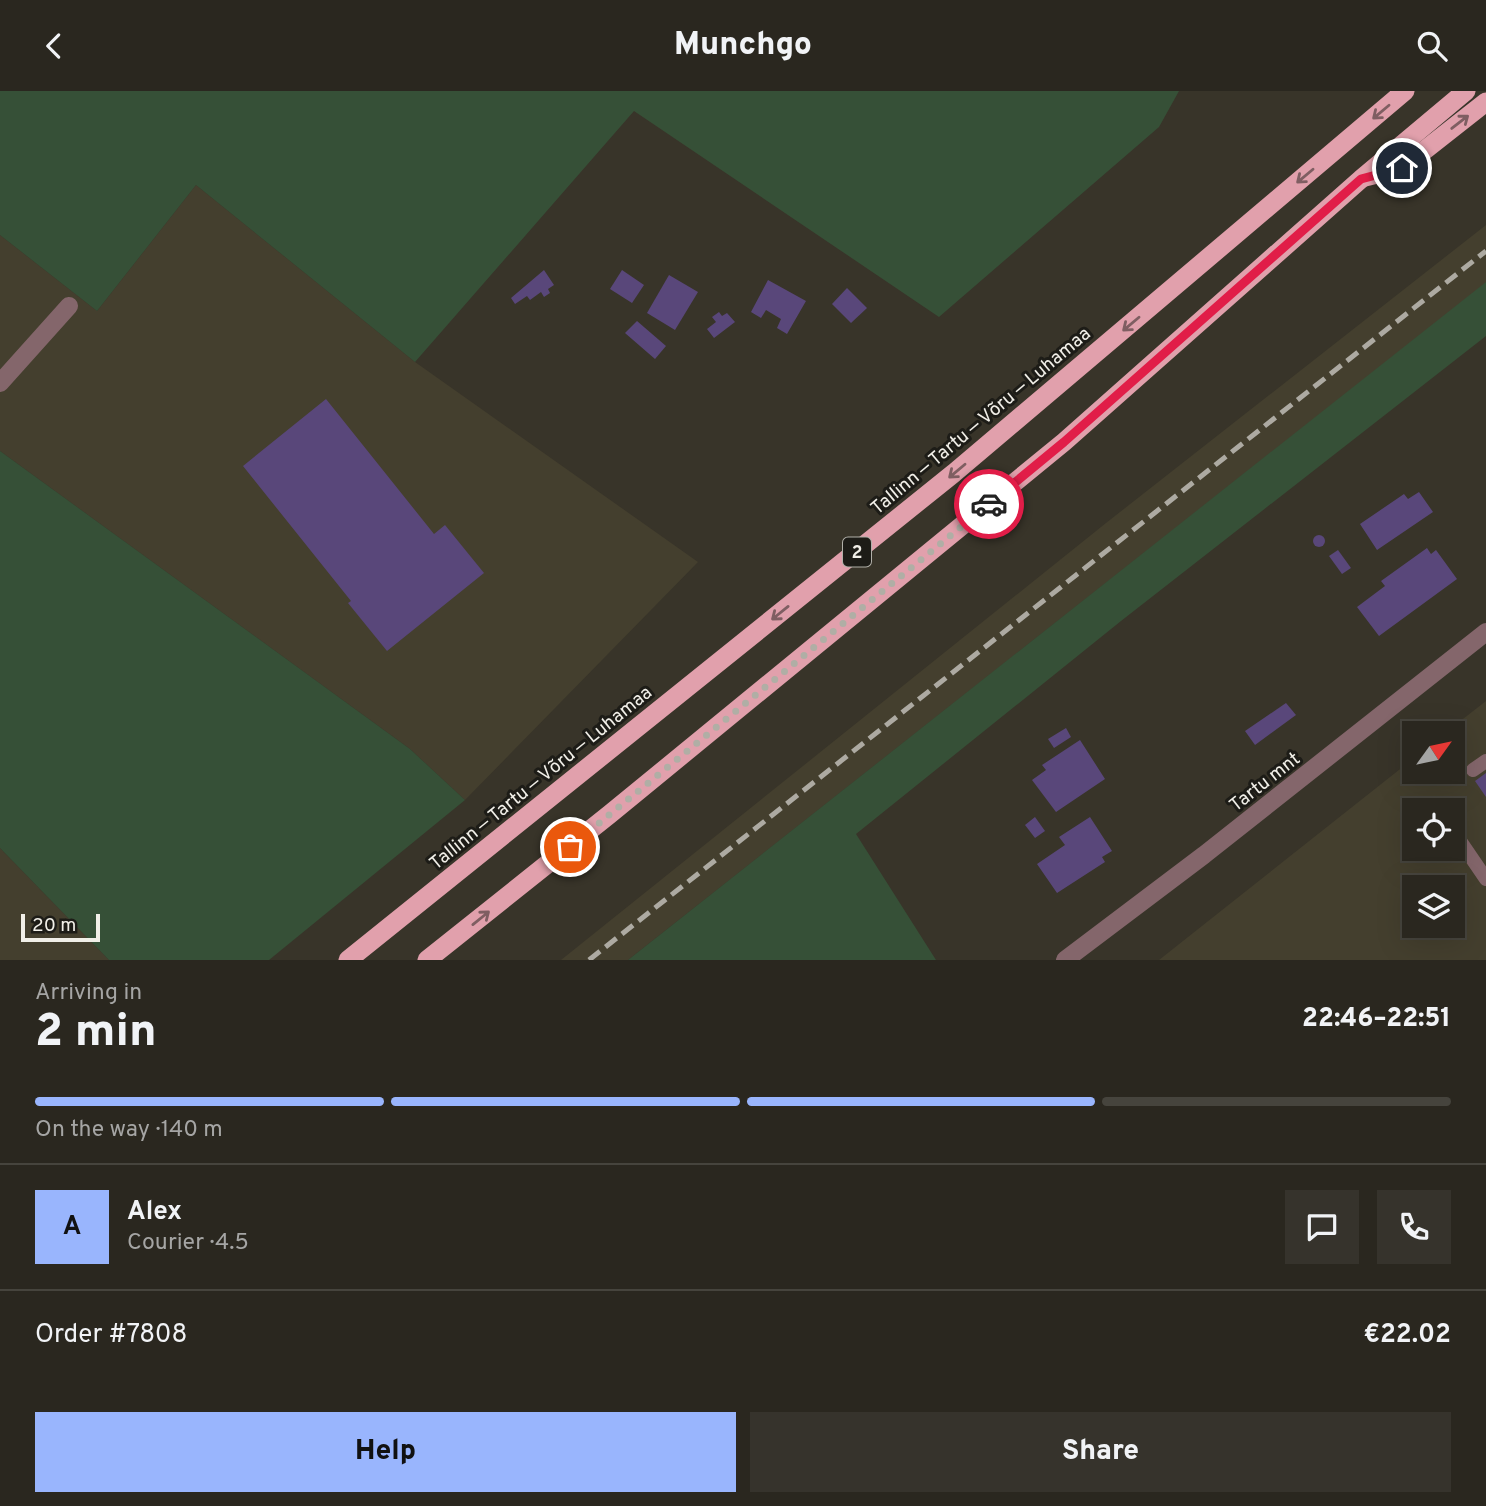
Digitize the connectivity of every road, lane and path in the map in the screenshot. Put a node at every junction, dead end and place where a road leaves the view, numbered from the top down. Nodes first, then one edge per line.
1 (1405, 91) edge
2 (1466, 91) edge
3 (1486, 102) edge
4 (1361, 179) junction
5 (69, 306) dead end
6 (0, 383) edge
7 (1486, 632) edge
8 (1486, 761) edge
9 (1473, 770) dead end
10 (1465, 848) edge
11 (1486, 879) edge
12 (348, 960) edge
13 (427, 960) edge
14 (1065, 960) edge

1 -> 12 highway, Tallinn — Tartu — Võru — Luhamaa / 2
2 - 4 highway, 2
4 -> 3 highway
13 -> 4 highway, 2
5 - 6 street
7 - 14 street, Tartu mnt
8 - 9 lane
10 - 11 lane

